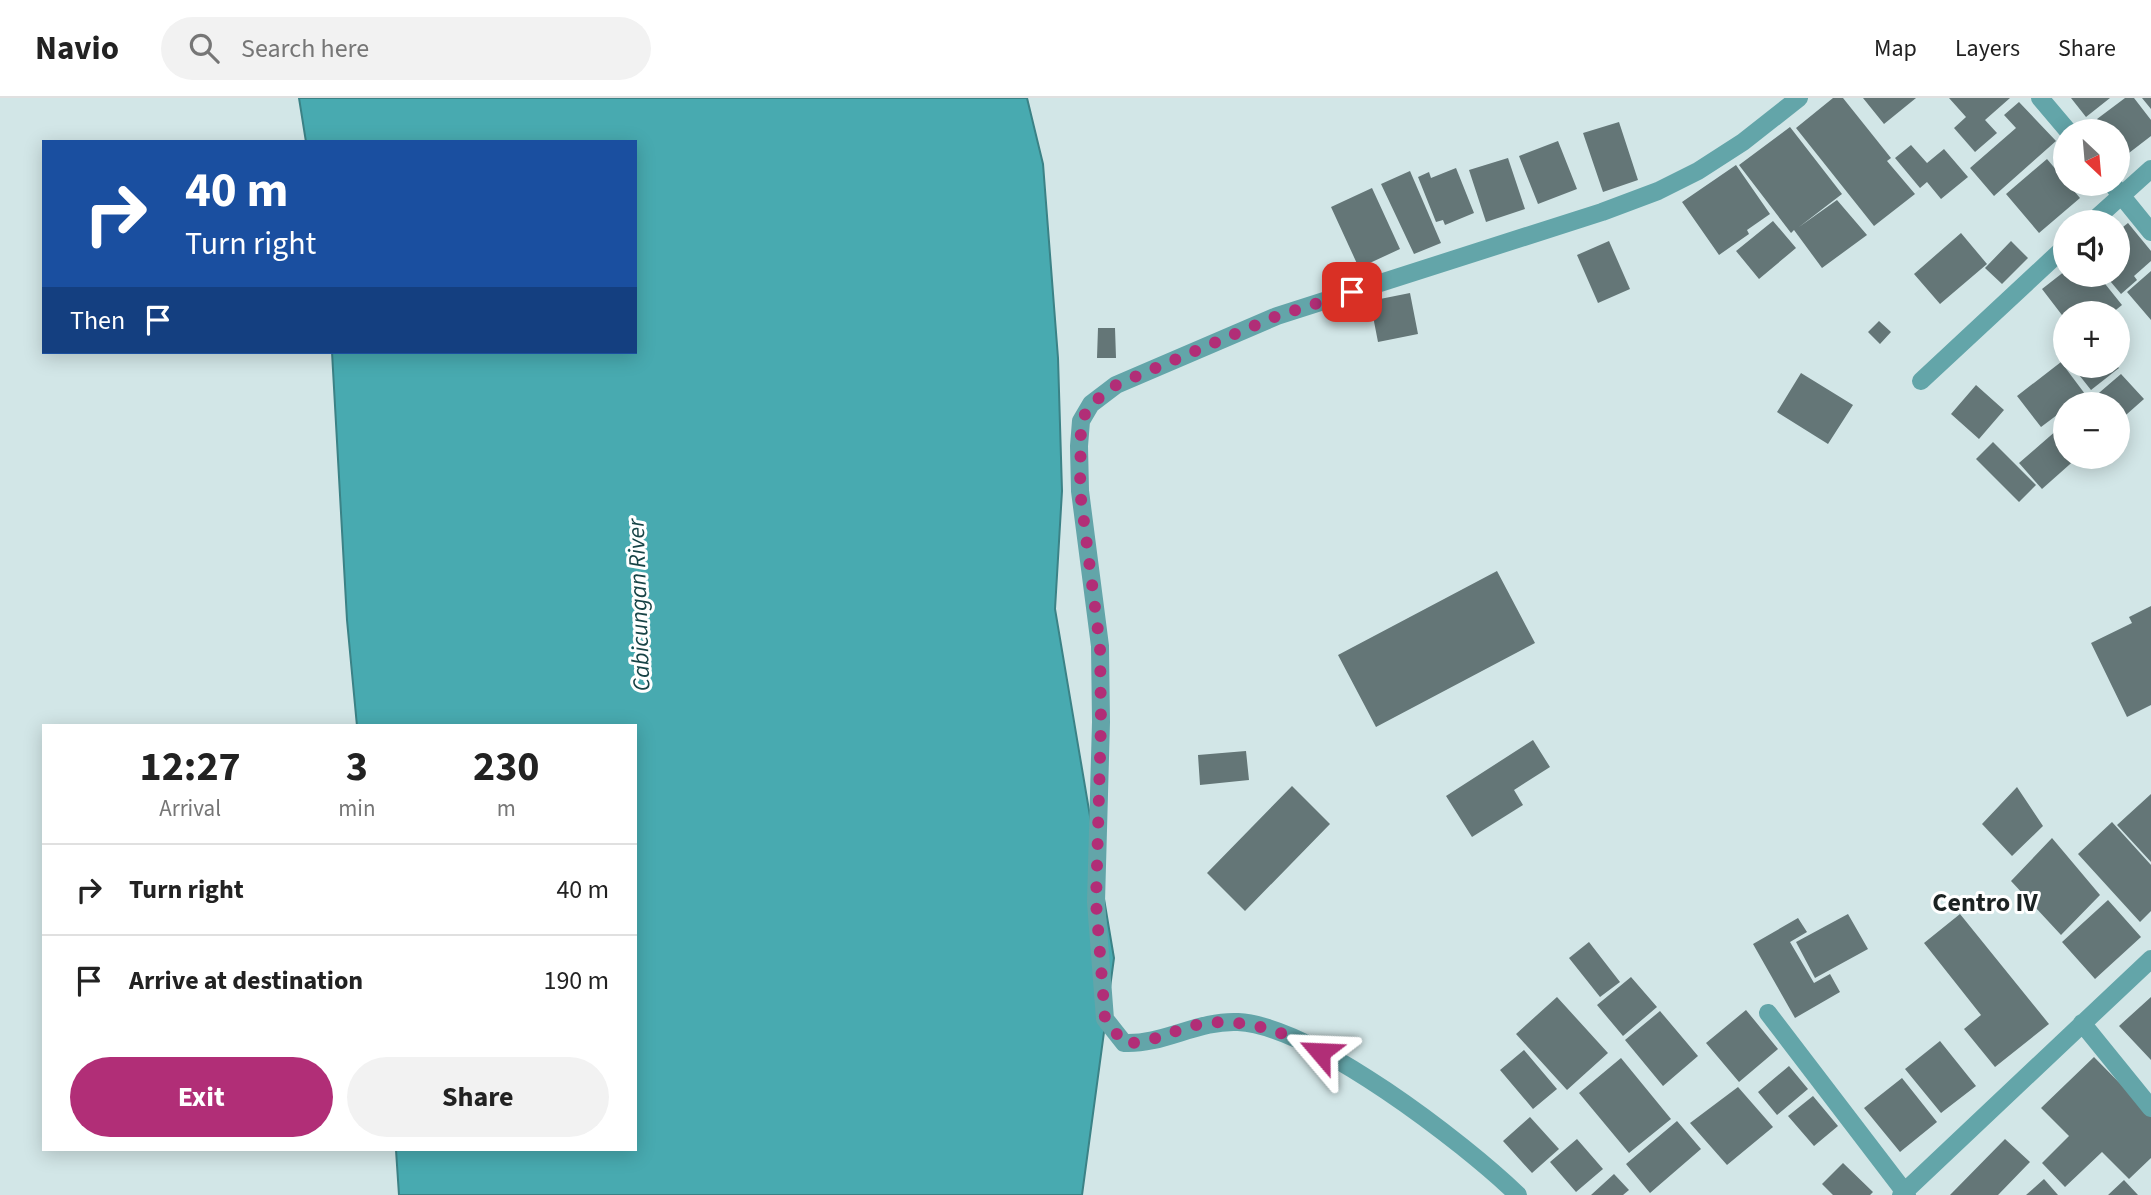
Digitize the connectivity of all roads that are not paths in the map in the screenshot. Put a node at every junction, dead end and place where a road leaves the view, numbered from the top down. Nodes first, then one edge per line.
1 (1799, 98) edge
2 (2040, 98) edge
3 (2058, 119) edge
4 (2151, 169) edge
5 (2130, 181) edge
6 (2112, 196) edge
7 (2123, 196) edge
8 (2101, 210) edge
9 (2151, 232) edge
10 (2053, 258) edge
11 (1921, 381) dead end
12 (2151, 958) edge
13 (1768, 1013) dead end
14 (2082, 1023) junction
15 (2151, 1108) edge
16 (1904, 1194) edge
17 (1518, 1195) edge

1 - 17 street
2 - 3 street
4 - 5 street
6 - 8 street
7 - 9 street
10 - 11 street
12 - 14 street
13 - 16 street
14 - 15 street
14 - 16 street

